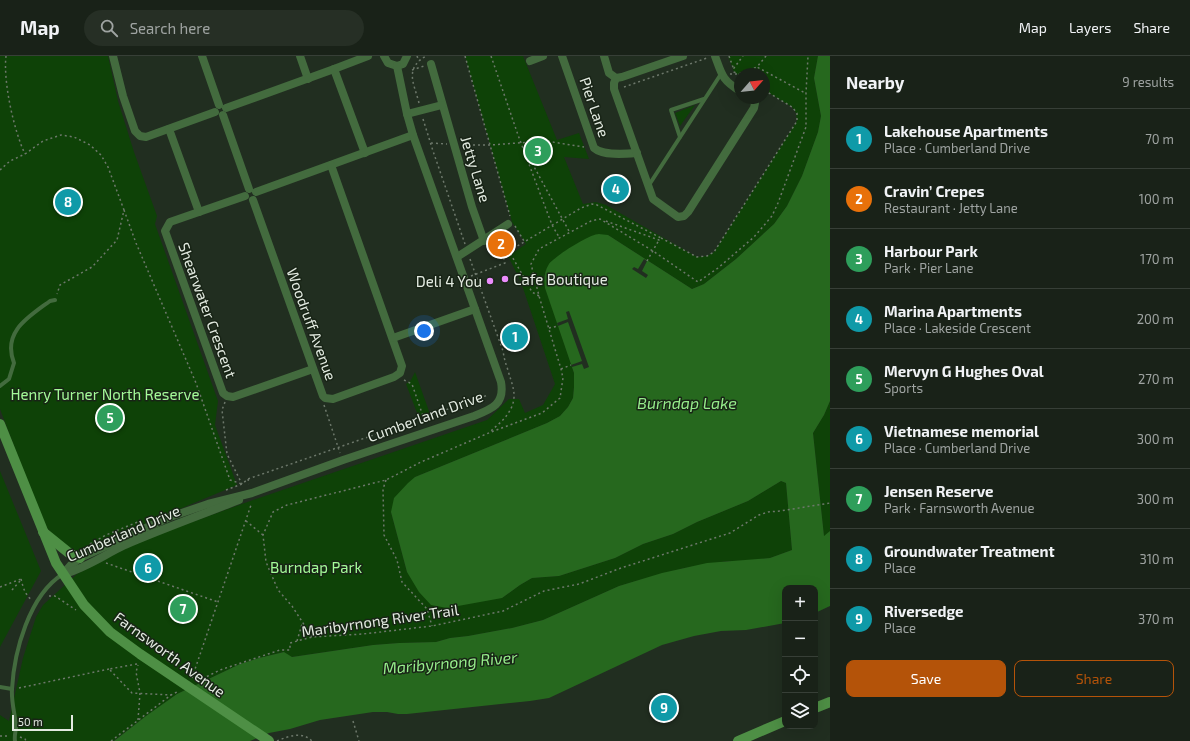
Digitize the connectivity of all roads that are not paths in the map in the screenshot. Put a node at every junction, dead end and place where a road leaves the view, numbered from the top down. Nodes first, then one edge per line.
1 (113, 56) edge
2 (202, 56) edge
3 (300, 56) edge
4 (368, 56) edge
5 (384, 56) edge
6 (408, 56) edge
7 (543, 56) edge
8 (562, 56) edge
9 (604, 56) edge
10 (683, 56) edge
11 (714, 56) edge
12 (530, 61) dead end
13 (431, 64) road end
14 (397, 66) junction
15 (334, 69) junction
16 (721, 74) junction
17 (616, 78) junction
18 (308, 79) junction
19 (734, 87) edge
20 (705, 99) junction
21 (755, 104) edge
22 (442, 105) junction
23 (221, 110) junction
24 (406, 114) junction
25 (168, 129) junction
26 (413, 135) junction
27 (680, 137) junction
28 (365, 153) junction
29 (637, 153) junction
30 (331, 165) junction
31 (649, 185) junction
32 (251, 194) junction
33 (199, 212) junction
34 (508, 224) dead end
35 (484, 241) junction
36 (457, 258) junction
37 (55, 300) road end
38 (475, 309) junction
39 (392, 338) junction
40 (313, 369) junction
41 (0, 386) edge
42 (0, 424) edge
43 (252, 493) junction
44 (42, 530) junction
45 (80, 558) junction
46 (63, 574) junction
47 (0, 687) edge
48 (12, 689) junction
49 (830, 702) edge
50 (818, 707) edge
51 (782, 721) edge
52 (15, 741) edge
53 (269, 741) edge
54 (738, 741) edge

1 - 25 street
2 - 23 street, Woodruff Avenue
3 - 18 street
4 - 15 street
5 - 14 street
6 - 14 street
7 - 12 street
8 - 29 street, Pier Lane
9 - 17 street
10 - 17 street
11 - 16 street
13 - 22 street, Jetty Lane
14 - 24 street, Cumberland Drive
15 - 18 street
15 - 28 street
16 - 19 street
16 - 20 lane
17 - 29 street
18 - 23 street
20 - 27 lane
20 - 27 lane
21 - 31 street
22 - 24 street
22 - 35 street, Jetty Lane
23 - 25 street
23 - 32 street, Woodruff Avenue
24 - 26 street, Cumberland Drive
25 - 33 street
26 - 28 street, Shearwater Crescent
26 - 36 street, Cumberland Drive
27 - 31 lane
28 - 30 street, Shearwater Crescent
29 - 31 street
30 - 32 street, Shearwater Crescent
30 - 39 street
32 - 33 street, Shearwater Crescent
32 - 40 street, Woodruff Avenue
33 - 40 street, Shearwater Crescent
34 - 35 street
35 - 36 street
36 - 38 street, Cumberland Drive
37 - 41 lane
38 - 39 street
38 - 43 street, Cumberland Drive
39 - 40 street, Woodruff Avenue
42 - 44 main road, Farnsworth Avenue
43 - 45 street, Cumberland Drive
43 - 46 street, Cumberland Drive
44 - 45 main road
44 - 46 main road, Farnsworth Avenue
45 - 46 street, Cumberland Drive
46 - 48 lane
46 - 53 main road, Farnsworth Avenue
47 - 48 lane
48 - 52 lane
49 - 50 main road
51 - 54 main road

